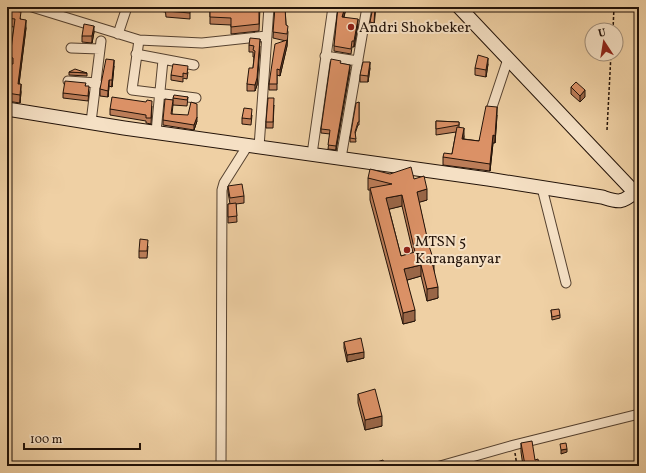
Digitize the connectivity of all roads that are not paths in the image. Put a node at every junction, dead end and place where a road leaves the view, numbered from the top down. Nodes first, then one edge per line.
1 (32, 7) edge
2 (127, 7) edge
3 (268, 7) edge
4 (333, 7) edge
5 (367, 7) edge
6 (459, 7) edge
7 (118, 34) junction
8 (267, 36) junction
9 (139, 40) junction
10 (71, 48) dead end
11 (136, 54) junction
12 (325, 56) junction
13 (508, 59) junction
14 (163, 60) junction
15 (358, 61) junction
16 (194, 65) dead end
17 (68, 81) edge
18 (97, 83) junction
19 (160, 94) junction
20 (196, 98) dead end
21 (492, 107) edge
22 (7, 109) edge
23 (91, 122) junction
24 (156, 132) junction
25 (254, 146) junction
26 (312, 154) junction
27 (341, 158) junction
28 (542, 188) junction
29 (637, 195) edge
30 (566, 283) dead end
31 (639, 414) edge
32 (221, 466) edge
33 (440, 466) edge

1 - 7 street
2 - 7 street
3 - 8 street
4 - 12 street
5 - 15 street
6 - 13 main road
7 - 9 street
8 - 9 street
8 - 25 street
9 - 11 street
10 - 18 street
11 - 14 street
11 - 19 street
12 - 15 street
12 - 26 street
13 - 21 street
13 - 29 main road
14 - 16 street
14 - 19 street
15 - 27 street
17 - 18 street
18 - 23 street
19 - 20 street
19 - 24 street
22 - 23 main road
23 - 24 main road
24 - 25 main road
25 - 26 main road
25 - 32 street
26 - 27 main road
27 - 28 main road
28 - 29 main road
28 - 30 street
31 - 33 street

